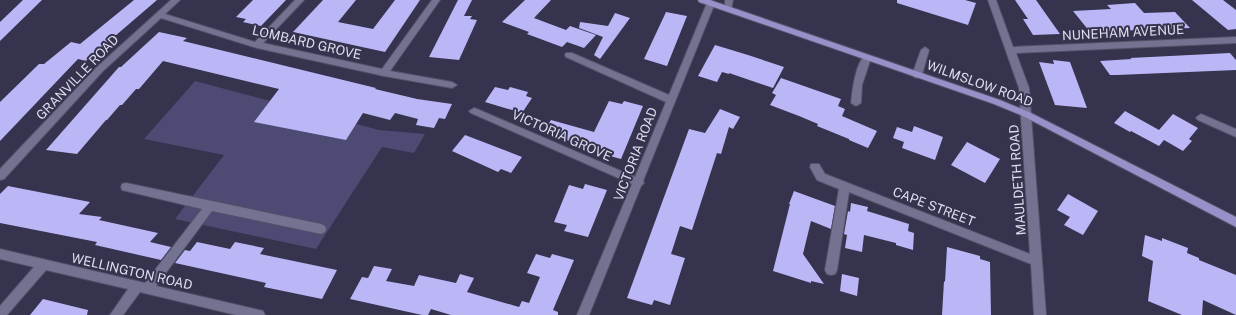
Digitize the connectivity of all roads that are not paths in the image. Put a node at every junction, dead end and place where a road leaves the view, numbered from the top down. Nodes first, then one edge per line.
1 (176, 0) edge
2 (300, 0) edge
3 (436, 0) edge
4 (992, 0) edge
5 (706, 2) edge
6 (728, 4) edge
7 (159, 15) junction
8 (1236, 40) edge
9 (257, 45) junction
10 (925, 50) dead end
11 (1011, 50) junction
12 (569, 55) dead end
13 (867, 58) junction
14 (384, 73) junction
15 (917, 75) junction
16 (452, 86) dead end
17 (671, 100) junction
18 (856, 103) dead end
19 (474, 111) dead end
20 (1026, 114) junction
21 (1201, 118) dead end
22 (1236, 133) edge
23 (815, 166) dead end
24 (0, 176) edge
25 (639, 184) junction
26 (845, 186) junction
27 (126, 187) dead end
28 (210, 206) junction
29 (1236, 222) edge
30 (321, 229) dead end
31 (0, 254) edge
32 (1036, 261) junction
33 (43, 265) junction
34 (831, 270) dead end
35 (142, 288) junction
36 (0, 315) edge
37 (116, 315) edge
38 (259, 315) edge
39 (583, 315) edge
40 (1040, 315) edge

1 - 7 street, GRANVILLE ROAD
2 - 9 street
3 - 14 street
4 - 11 street, MAULDETH ROAD
5 - 6 main road, WILMSLOW ROAD
5 - 17 street, VICTORIA ROAD
6 - 13 main road, WILMSLOW ROAD
7 - 9 street, LOMBARD GROVE
7 - 24 street, GRANVILLE ROAD
8 - 11 street, NUNEHAM AVENUE
9 - 14 street, LOMBARD GROVE
10 - 15 street
11 - 20 street, MAULDETH ROAD
12 - 17 street
13 - 15 main road, WILMSLOW ROAD
13 - 18 street
14 - 16 street, LOMBARD GROVE
15 - 20 main road, WILMSLOW ROAD
17 - 25 street, VICTORIA ROAD
19 - 25 street, VICTORIA GROVE
20 - 29 main road, WILMSLOW ROAD
20 - 32 street, MAULDETH ROAD
21 - 22 street
23 - 26 street, CAPE STREET
25 - 39 street, VICTORIA ROAD
26 - 32 street, CAPE STREET
26 - 34 street
27 - 28 street
28 - 30 street
28 - 35 street
31 - 33 street, WELLINGTON ROAD
32 - 40 street, MAULDETH ROAD
33 - 35 street, WELLINGTON ROAD
33 - 36 street
35 - 37 street
35 - 38 street, WELLINGTON ROAD

